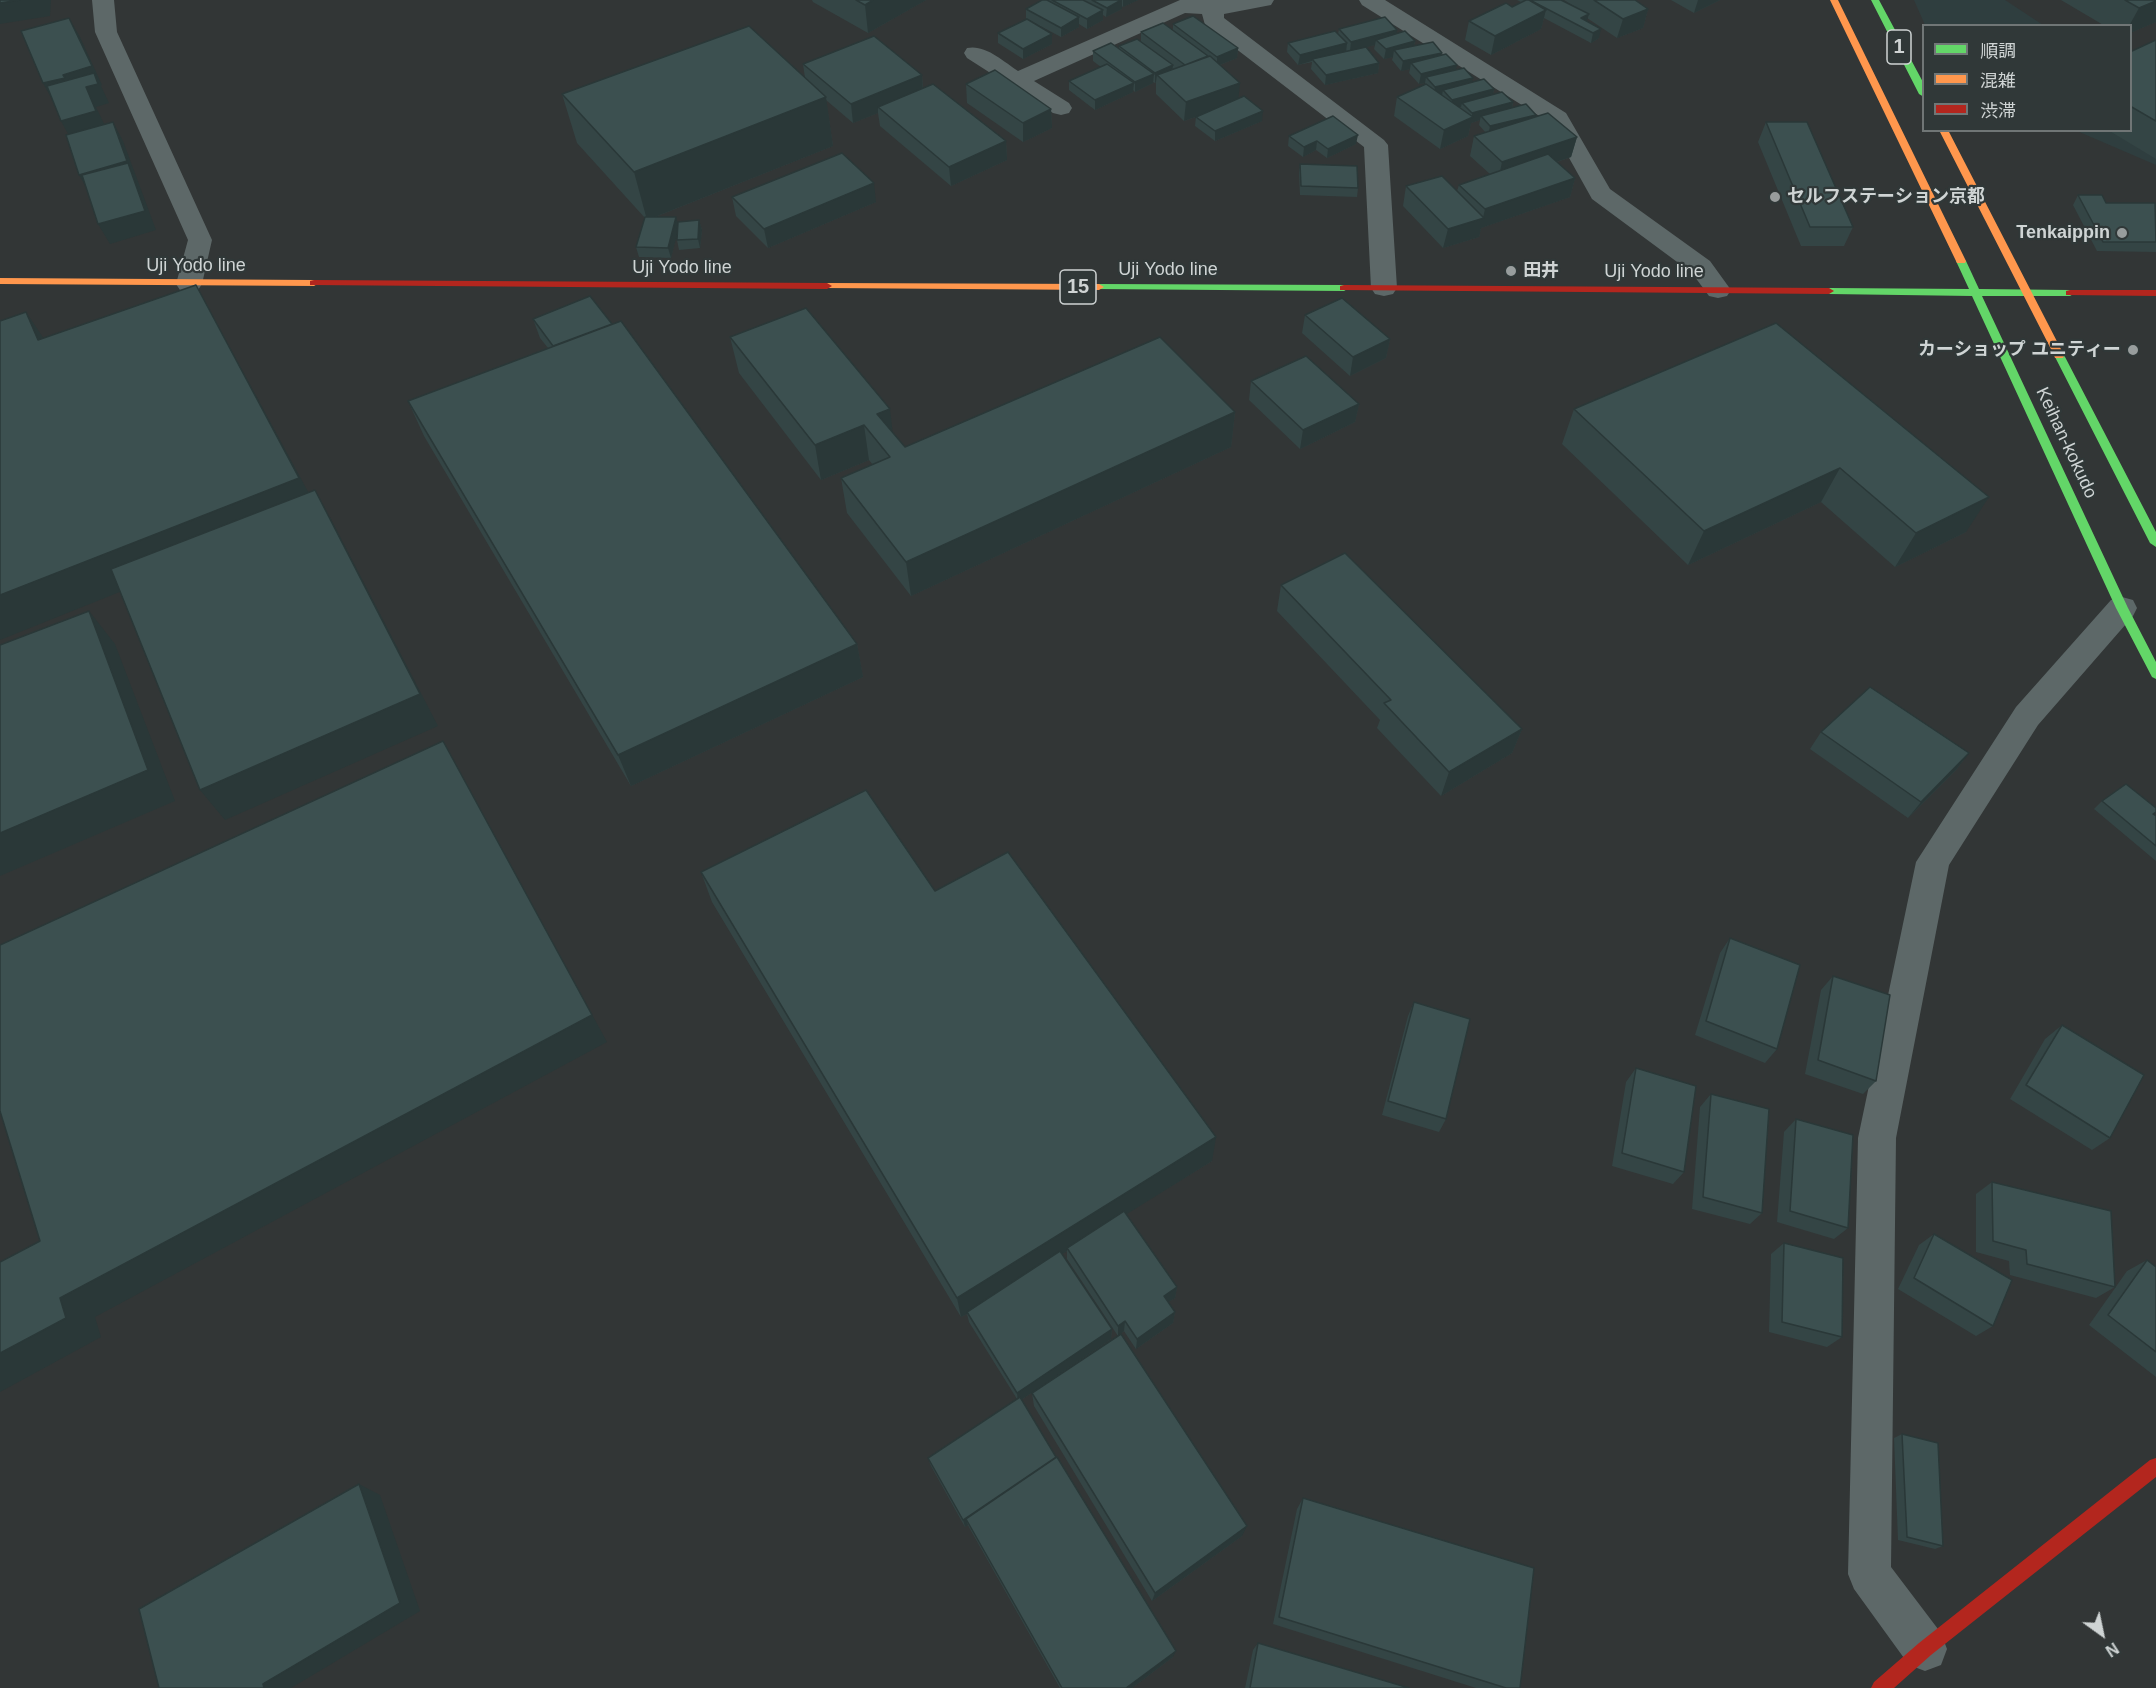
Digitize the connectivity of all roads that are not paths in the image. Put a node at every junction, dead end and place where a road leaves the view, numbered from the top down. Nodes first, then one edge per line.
1 (103, 0) edge
2 (1263, 0) edge
3 (1370, 0) edge
4 (1834, 0) edge
5 (1875, 0) edge
6 (1211, 4) edge
7 (975, 53) dead end
8 (1016, 80) junction
9 (1922, 92) edge
10 (1061, 108) dead end
11 (1944, 132) edge
12 (0, 281) edge
13 (189, 284) junction
14 (1384, 288) junction
15 (1718, 290) junction
16 (2156, 292) edge
17 (1977, 293) junction
18 (2027, 293) junction
19 (2155, 540) edge
20 (2122, 608) junction
21 (2156, 674) edge
22 (2156, 1466) edge
23 (1925, 1649) junction
24 (1880, 1688) edge

1 - 13 street
2 - 6 street
3 - 15 street
4 - 17 main road, Keihan-kokudo / 1
5 - 9 main road, 1
6 - 8 street
6 - 14 street
7 - 8 street
8 - 10 street
11 - 18 main road, Keihan-kokudo
12 - 13 main road, Uji Yodo line / 15
13 - 14 main road, Uji Yodo line / 15
14 - 15 main road, Uji Yodo line / 15
15 - 17 main road, Uji Yodo line / 15
16 - 18 main road, Uji Yodo line / 15
17 - 18 main road, Uji Yodo line / 15
17 - 20 main road, Keihan-kokudo / 1
18 - 19 main road, Keihan-kokudo
20 - 21 main road, Keihan-kokudo / 1
20 - 23 street
22 - 23 main road
23 - 24 main road

